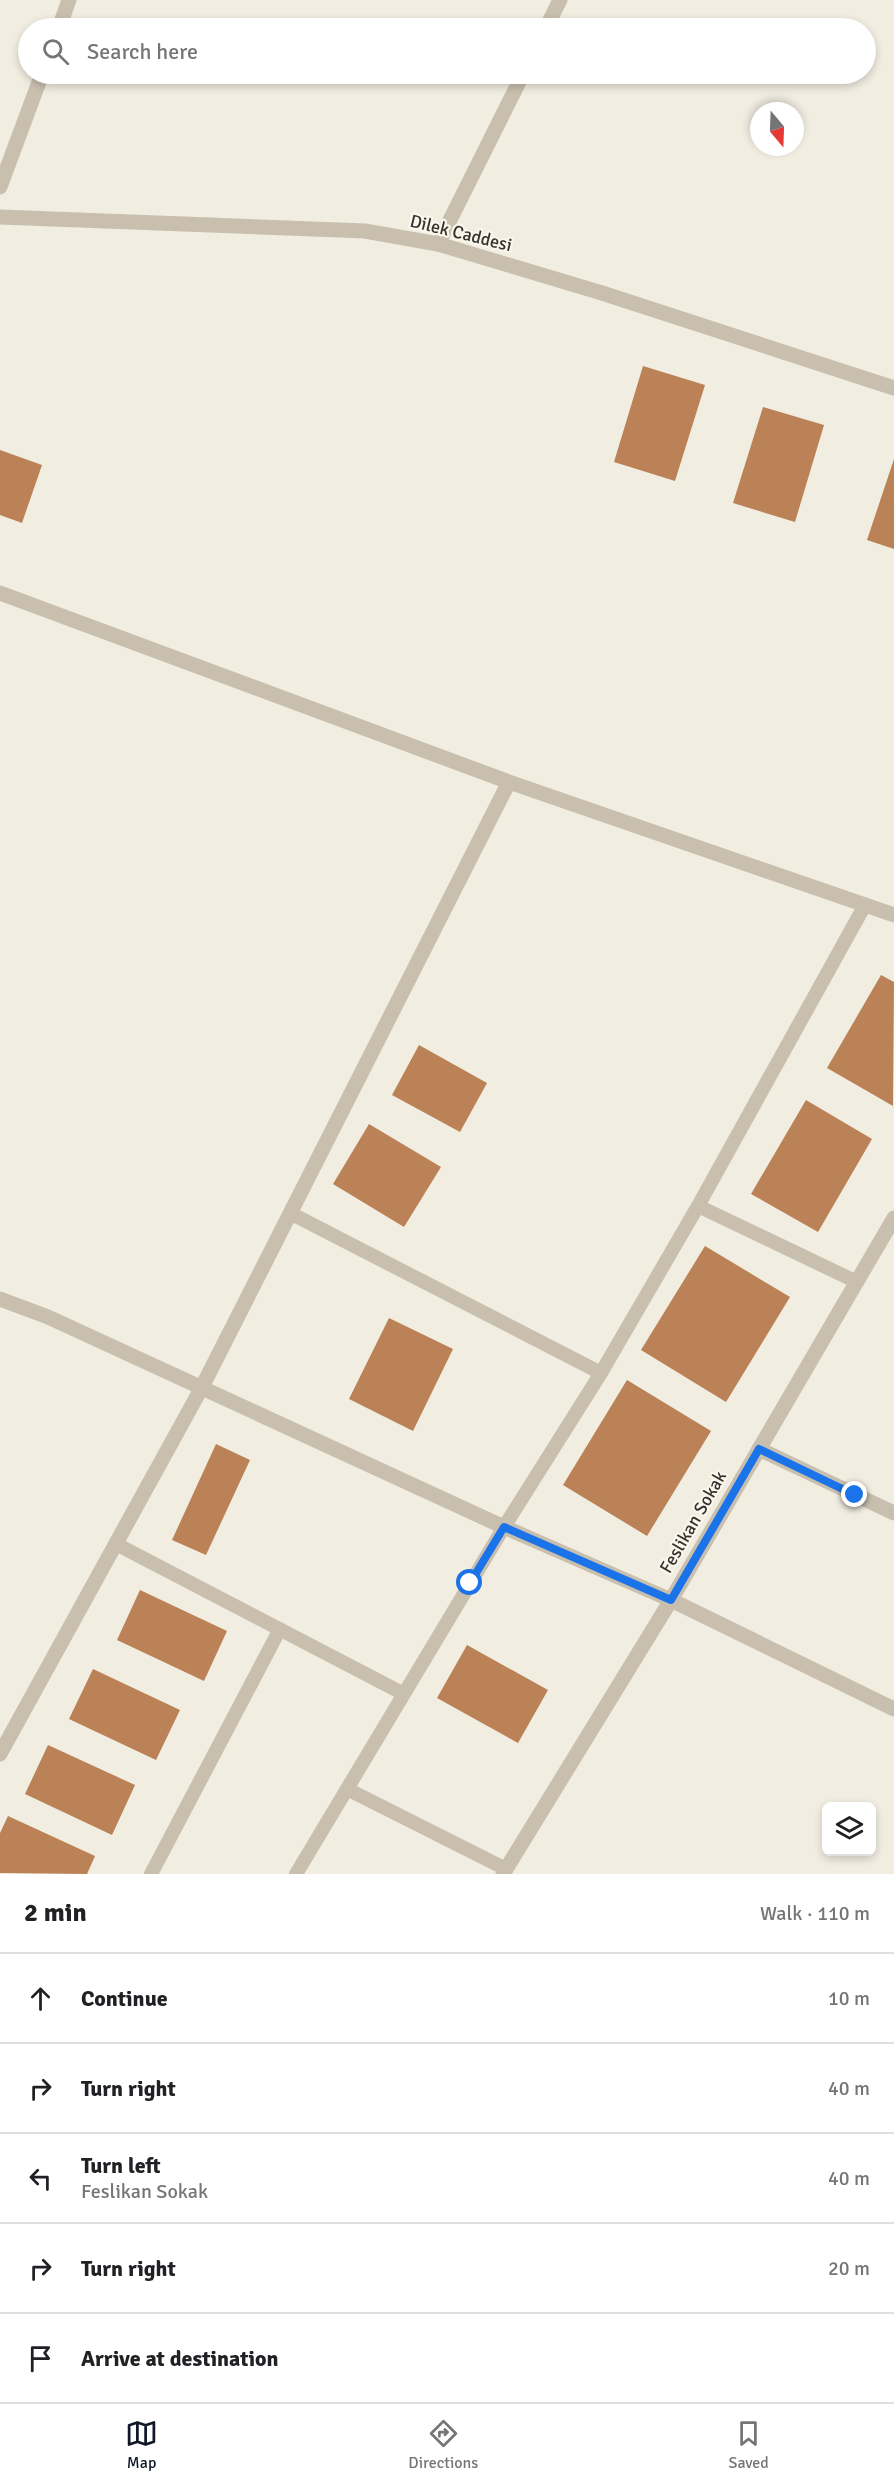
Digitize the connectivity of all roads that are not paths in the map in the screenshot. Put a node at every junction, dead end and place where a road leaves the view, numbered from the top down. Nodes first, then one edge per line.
1 (69, 0) edge
2 (560, 0) edge
3 (62, 18) edge
4 (551, 18) edge
5 (38, 84) edge
6 (518, 84) edge
7 (0, 187) edge
8 (0, 217) edge
9 (438, 244) junction
10 (894, 388) edge
11 (0, 592) edge
12 (509, 782) junction
13 (865, 905) junction
14 (894, 915) edge
15 (698, 1206) junction
16 (290, 1213) junction
17 (894, 1218) edge
18 (857, 1282) junction
19 (0, 1299) edge
20 (601, 1372) junction
21 (201, 1389) junction
22 (759, 1449) junction
23 (894, 1513) edge
24 (504, 1527) junction
25 (116, 1544) junction
26 (671, 1600) junction
27 (279, 1629) junction
28 (404, 1694) junction
29 (894, 1709) edge
30 (0, 1754) edge
31 (347, 1789) junction
32 (505, 1871) edge
33 (151, 1874) edge
34 (296, 1874) edge

1 - 3 street
2 - 4 street
5 - 7 street
6 - 9 street
8 - 9 street, Dilek Caddesi
9 - 10 street, Dilek Caddesi
11 - 12 street
12 - 13 street
12 - 16 street
13 - 14 street
13 - 15 lane
15 - 18 lane
15 - 20 lane
16 - 20 lane
16 - 21 street
17 - 18 street, Feslikan Sokak
18 - 22 street, Feslikan Sokak
19 - 21 street
20 - 24 lane
21 - 24 street
21 - 25 street
22 - 23 street
22 - 26 street, Feslikan Sokak
24 - 26 street
24 - 28 lane
25 - 27 lane
25 - 30 street
26 - 29 street
26 - 32 street, Feslikan Sokak
27 - 28 lane
27 - 33 lane
28 - 31 lane
31 - 32 lane
31 - 34 lane

